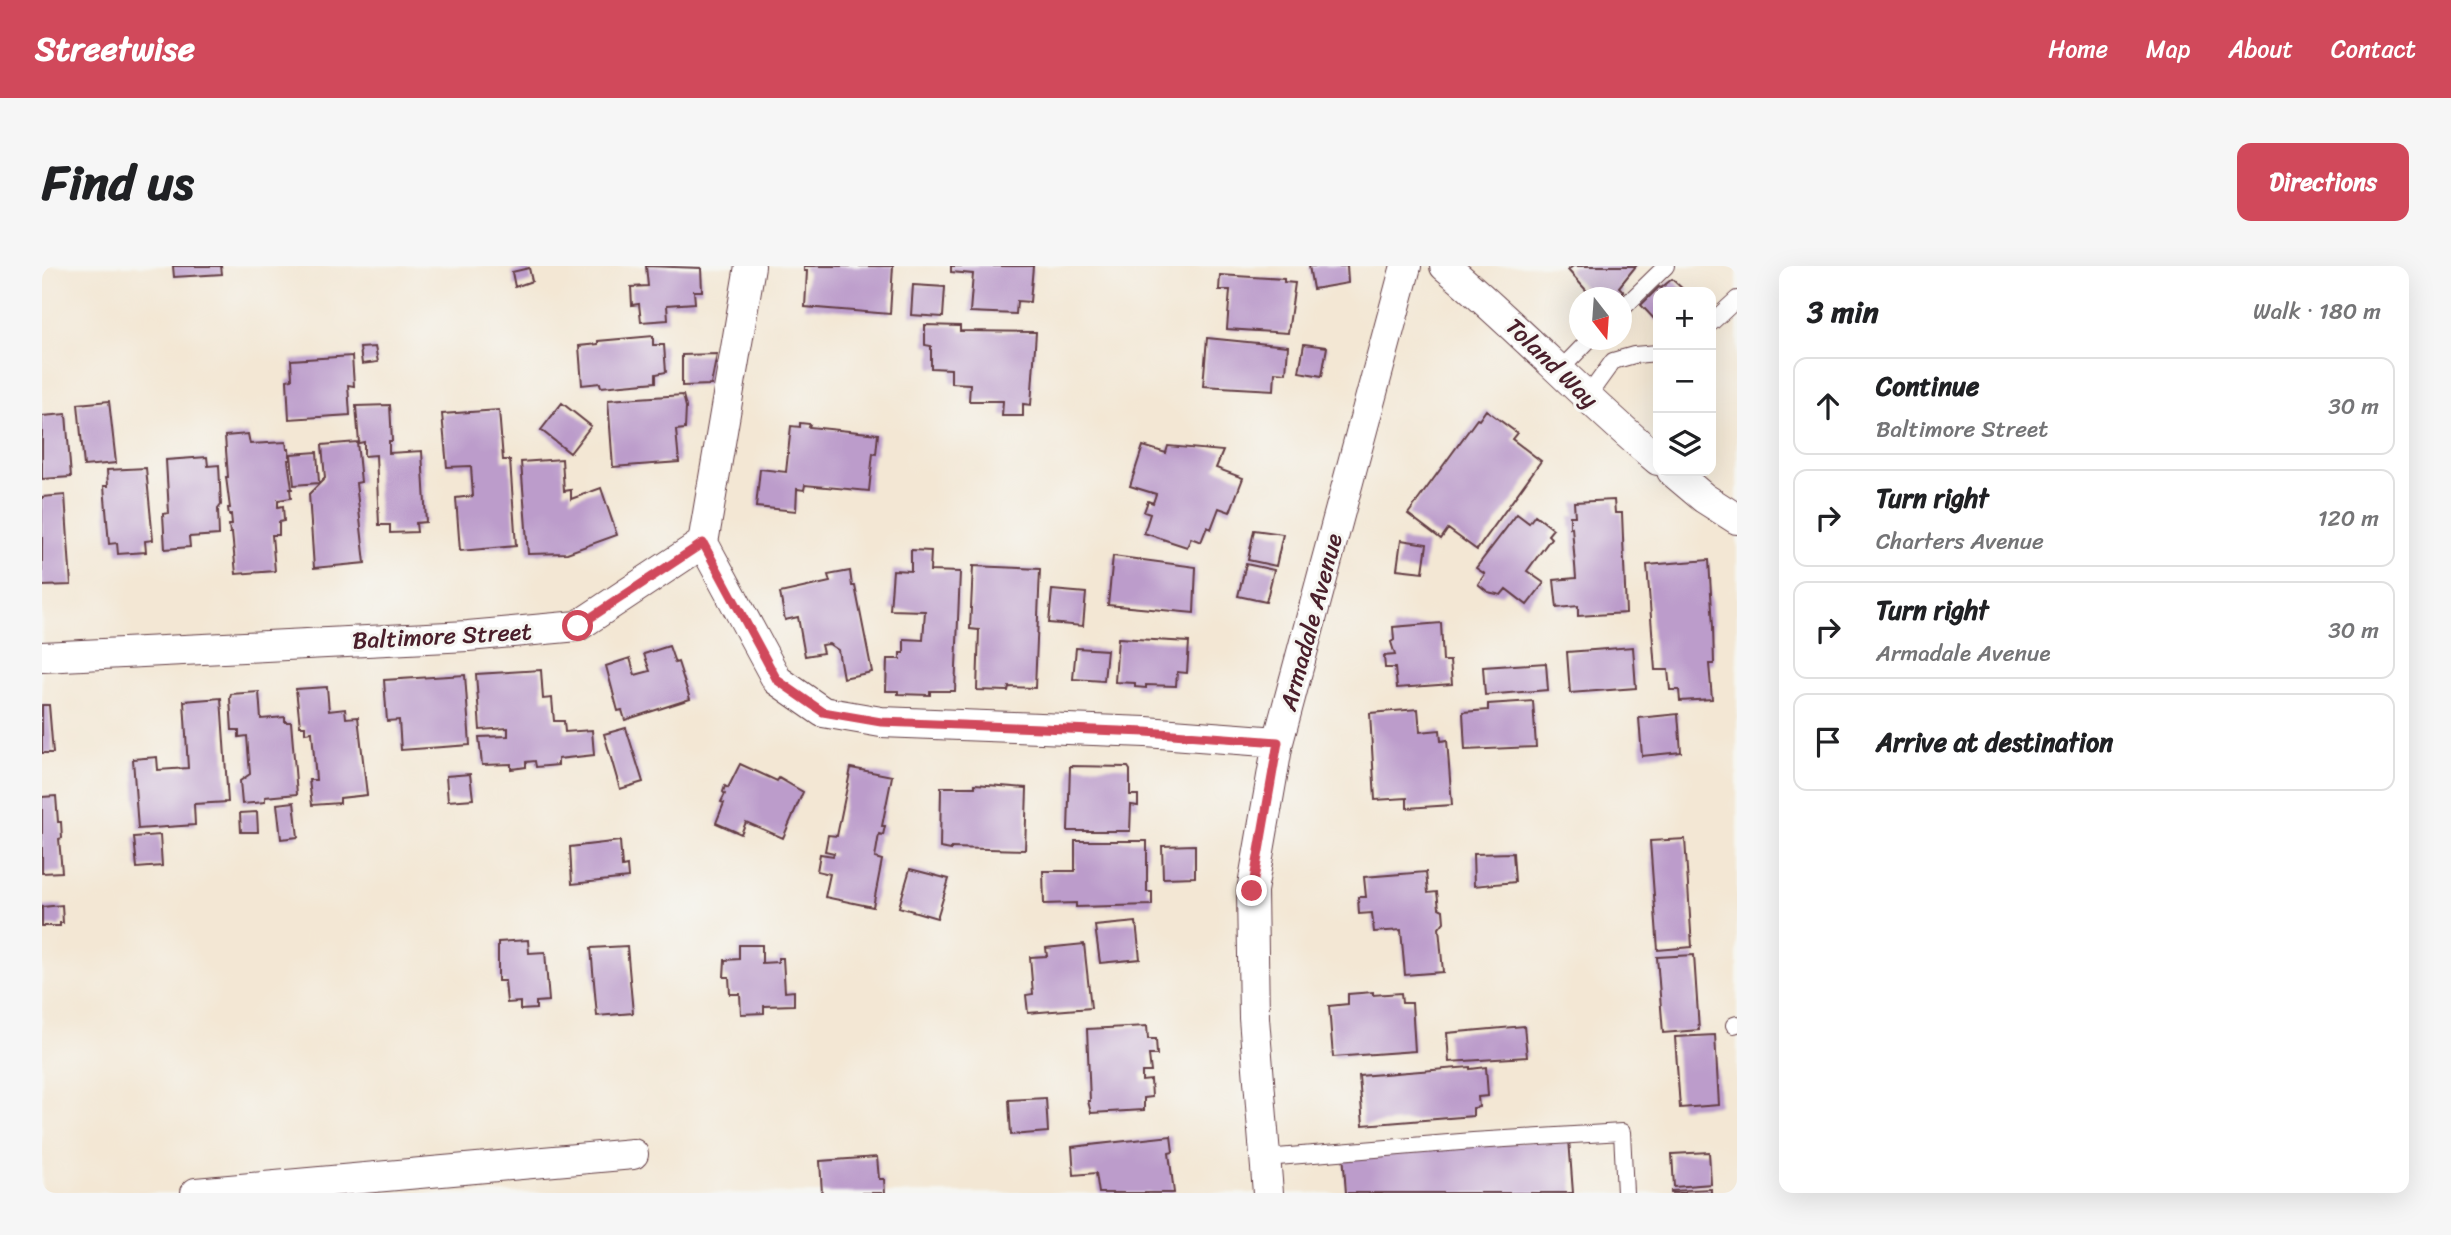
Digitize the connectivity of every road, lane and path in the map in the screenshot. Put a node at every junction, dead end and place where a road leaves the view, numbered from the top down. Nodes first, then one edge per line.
1 (750, 266) edge
2 (1406, 266) edge
3 (1445, 266) edge
4 (1666, 266) edge
5 (1632, 299) edge
6 (1737, 299) edge
7 (1716, 318) edge
8 (1579, 350) edge
9 (1653, 353) edge
10 (1560, 370) junction
11 (1587, 397) junction
12 (1653, 456) edge
13 (1677, 476) edge
14 (1737, 519) edge
15 (703, 543) junction
16 (42, 657) edge
17 (1278, 742) junction
18 (633, 1154) dead end
19 (1265, 1158) junction
20 (195, 1193) edge
21 (1268, 1193) edge
22 (1625, 1193) edge

1 - 15 street
2 - 17 street, Armadale Avenue
3 - 10 street, Toland Way
4 - 5 lane
6 - 7 lane
8 - 10 lane
9 - 11 lane
10 - 11 street, Toland Way
11 - 12 street, Toland Way
13 - 14 street
15 - 16 street, Baltimore Street
15 - 17 street
17 - 19 street, Armadale Avenue
18 - 20 street
19 - 21 street, Armadale Avenue
19 - 22 lane

